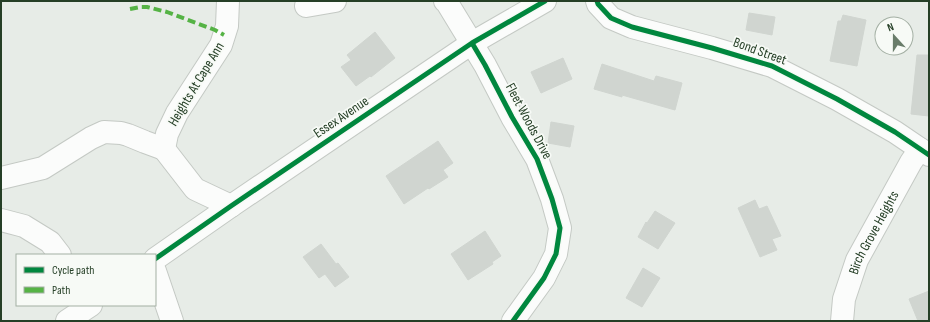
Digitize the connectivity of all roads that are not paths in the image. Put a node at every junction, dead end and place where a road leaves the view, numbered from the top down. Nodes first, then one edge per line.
1 (228, 1) edge
2 (335, 1) edge
3 (444, 1) edge
4 (545, 1) edge
5 (597, 1) edge
6 (306, 6) dead end
7 (472, 43) junction
8 (164, 149) junction
9 (924, 152) edge
10 (1, 178) edge
11 (231, 206) junction
12 (1, 220) edge
13 (59, 254) edge
14 (156, 258) edge
15 (156, 274) edge
16 (90, 306) edge
17 (67, 321) edge
18 (172, 321) edge
19 (513, 321) edge
20 (842, 321) edge

1 - 8 street, Heights At Cape Ann
2 - 6 street
3 - 7 street, Fleet Woods Drive
4 - 7 street, Essex Avenue
5 - 9 street, Bond Street
7 - 11 street, Essex Avenue
7 - 19 street, Fleet Woods Drive
8 - 10 street
8 - 11 street
9 - 20 street, Birch Grove Heights
11 - 14 street, Essex Avenue
12 - 13 street
15 - 18 street
16 - 17 street

